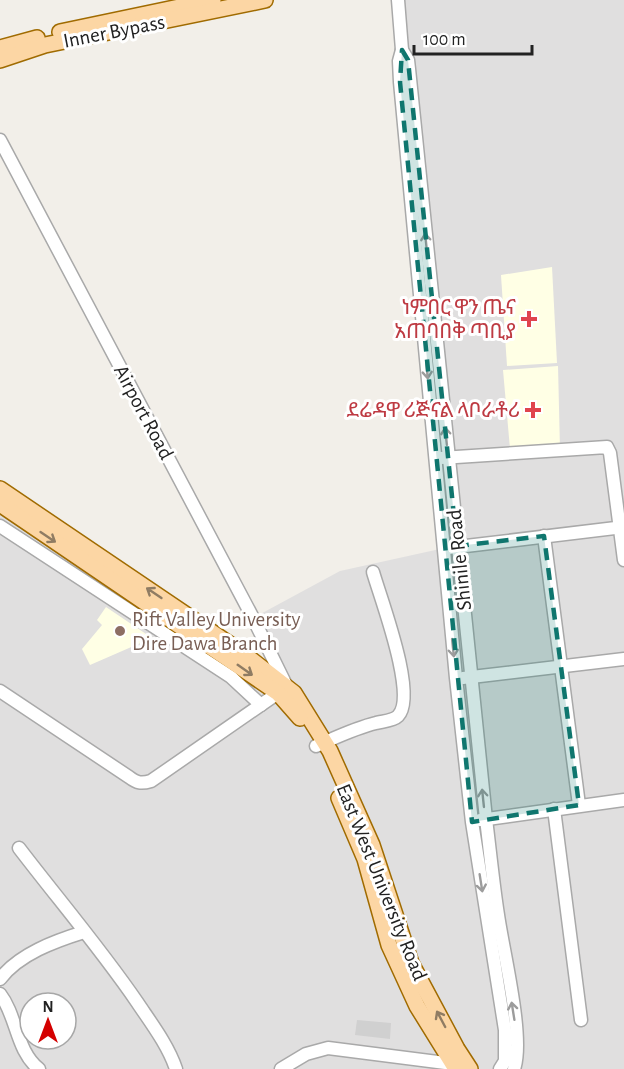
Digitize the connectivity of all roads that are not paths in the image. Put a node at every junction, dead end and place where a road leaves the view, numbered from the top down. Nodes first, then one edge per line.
1 (213, 0) edge
2 (265, 0) edge
3 (398, 0) edge
4 (0, 48) edge
5 (402, 50) junction
6 (0, 60) edge
7 (0, 140) edge
8 (448, 457) junction
9 (435, 459) junction
10 (0, 489) edge
11 (9, 506) edge
12 (0, 526) edge
13 (622, 528) edge
14 (544, 536) junction
15 (458, 546) junction
16 (443, 549) junction
17 (624, 560) edge
18 (373, 572) dead end
19 (624, 659) edge
20 (560, 666) junction
21 (470, 677) junction
22 (456, 678) junction
23 (282, 689) junction
24 (0, 691) edge
25 (261, 705) junction
26 (320, 744) junction
27 (624, 800) edge
28 (579, 805) junction
29 (554, 809) junction
30 (486, 819) junction
31 (472, 822) junction
32 (18, 848) dead end
33 (84, 932) junction
34 (0, 979) edge
35 (0, 994) edge
36 (581, 1020) dead end
37 (461, 1066) edge
38 (39, 1069) edge
39 (176, 1069) edge
40 (281, 1069) edge
41 (500, 1069) edge
42 (514, 1069) edge

1 - 4 main road, Inner Bypass
2 - 6 main road, Inner Bypass
3 - 5 street, Shinile Road
8 -> 5 street, Shinile Road
5 -> 9 street, Shinile Road
7 - 23 street, Airport Road
8 - 9 street
8 - 13 street
8 - 15 street, Shinile Road
9 - 16 street, Shinile Road
10 - 11 main road, East West University Road
11 - 23 main road, East West University Road
12 - 25 street
13 - 14 street
13 - 17 street
14 - 15 street
14 - 20 street
15 - 16 street
15 - 21 street, Shinile Road
16 -> 22 street, Shinile Road
18 - 26 street
19 - 20 street
20 - 21 street
20 - 28 street
21 - 22 street
30 -> 21 street, Shinile Road
22 - 31 street, Shinile Road
23 - 25 street
23 - 26 main road, East West University Road
24 - 25 street
26 - 37 main road, East West University Road
27 - 28 street
28 - 29 street
29 - 30 street
29 - 36 street
30 - 31 street
42 -> 30 street, Shinile Road
31 -> 41 street, Shinile Road
32 - 33 street
33 - 34 street
33 - 39 street
35 - 38 street
37 - 40 street

